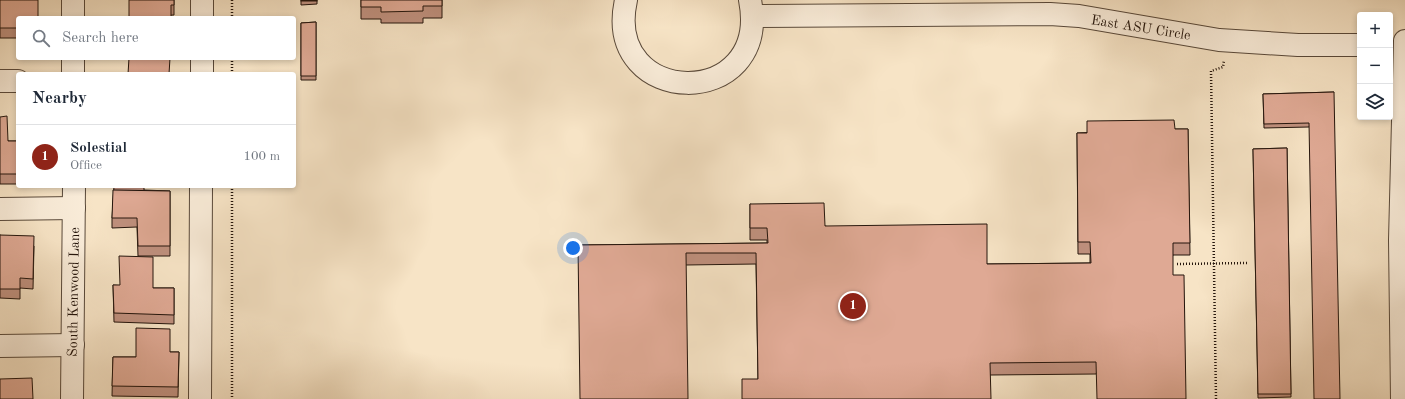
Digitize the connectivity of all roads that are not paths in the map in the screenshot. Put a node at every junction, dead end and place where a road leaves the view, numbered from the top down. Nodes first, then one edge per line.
1 (73, 0) edge
2 (202, 0) edge
3 (626, 0) edge
4 (752, 8) edge
5 (73, 16) edge
6 (202, 16) edge
7 (1405, 40) edge
8 (1357, 45) edge
9 (1393, 46) edge
10 (1405, 46) edge
11 (73, 60) edge
12 (202, 60) edge
13 (73, 72) edge
14 (202, 72) edge
15 (0, 81) edge
16 (16, 81) edge
17 (74, 188) edge
18 (201, 188) edge
19 (74, 208) junction
20 (0, 209) edge
21 (0, 346) edge
22 (72, 346) junction
23 (72, 399) edge
24 (200, 399) edge
25 (1402, 399) edge

1 - 5 street
2 - 6 street
3 - 4 street, East ASU Circle
4 - 8 street, East ASU Circle
7 - 10 street
9 - 10 street
10 - 25 street
11 - 13 street
12 - 14 street
15 - 16 street
17 - 19 street, South Kenwood Lane
18 - 24 street
19 - 20 street
19 - 22 street, South Kenwood Lane
21 - 22 street
22 - 23 street, South Kenwood Lane

